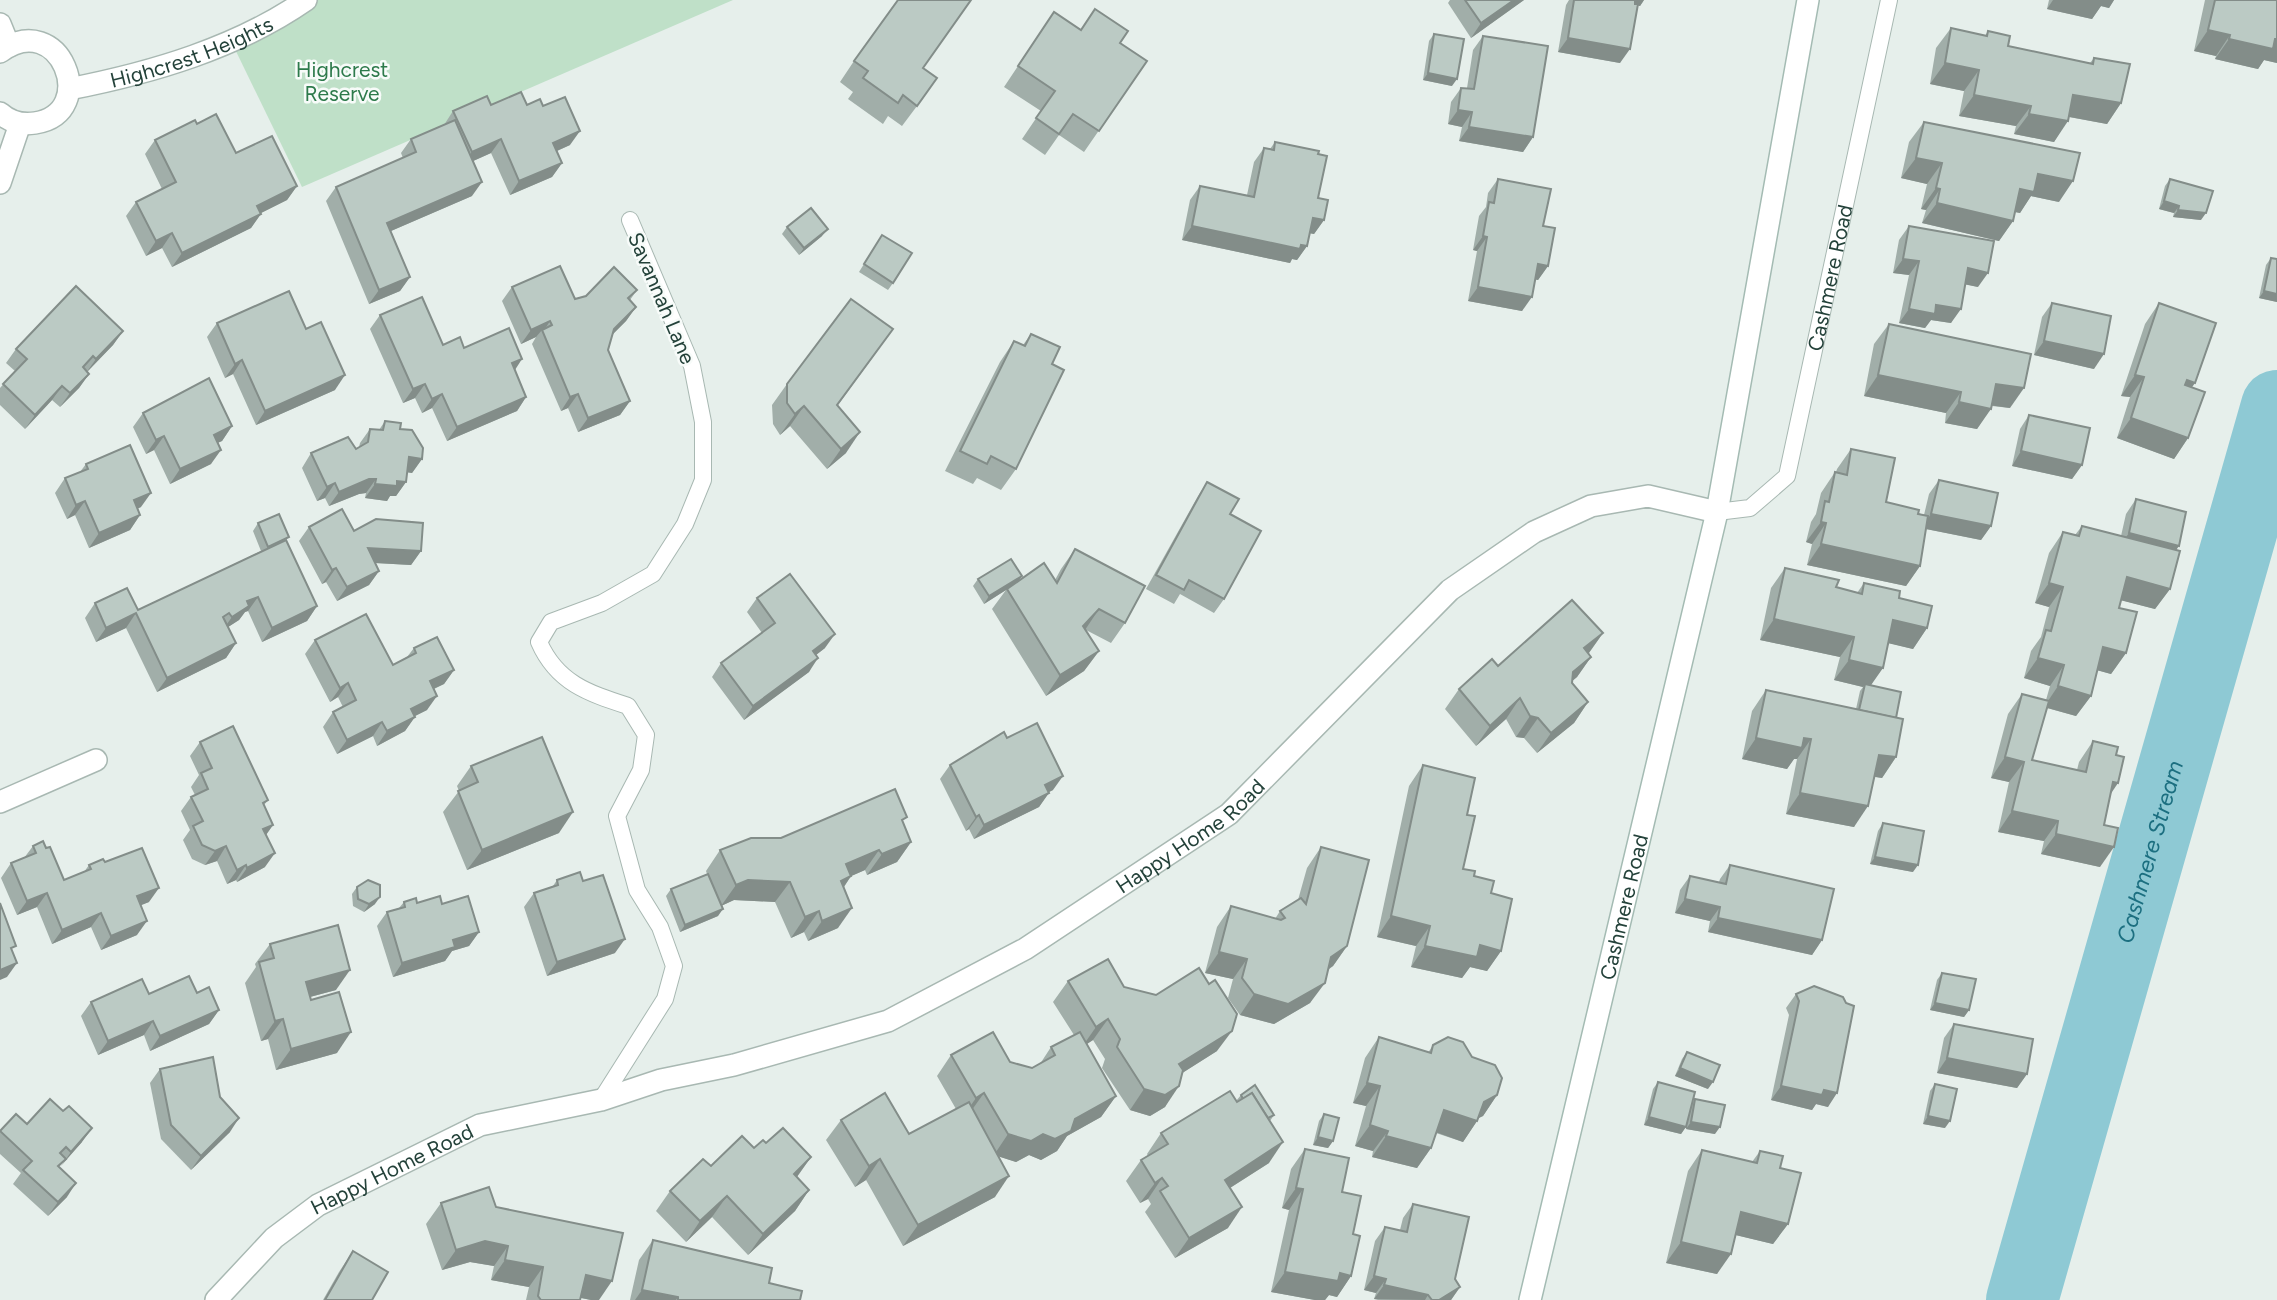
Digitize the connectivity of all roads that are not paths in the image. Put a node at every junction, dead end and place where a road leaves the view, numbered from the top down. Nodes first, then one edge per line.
1 (306, 0) edge
2 (1808, 0) edge
3 (1889, 0) edge
4 (0, 24) edge
5 (4, 49) edge
6 (69, 89) junction
7 (0, 113) edge
8 (20, 124) junction
9 (0, 183) edge
10 (630, 220) dead end
11 (1717, 512) junction
12 (96, 760) dead end
13 (0, 802) edge
14 (601, 1100) junction
15 (216, 1300) edge
16 (1530, 1300) edge

1 - 6 street, Highcrest Heights
2 - 11 street, Cashmere Road
3 - 11 lane, Cashmere Road
4 - 5 street
5 - 6 street
6 - 8 street
7 - 8 street
8 - 9 street
10 - 14 lane, Savannah Lane
11 - 14 street, Happy Home Road
11 - 16 street, Cashmere Road
12 - 13 street
14 - 15 street, Happy Home Road

